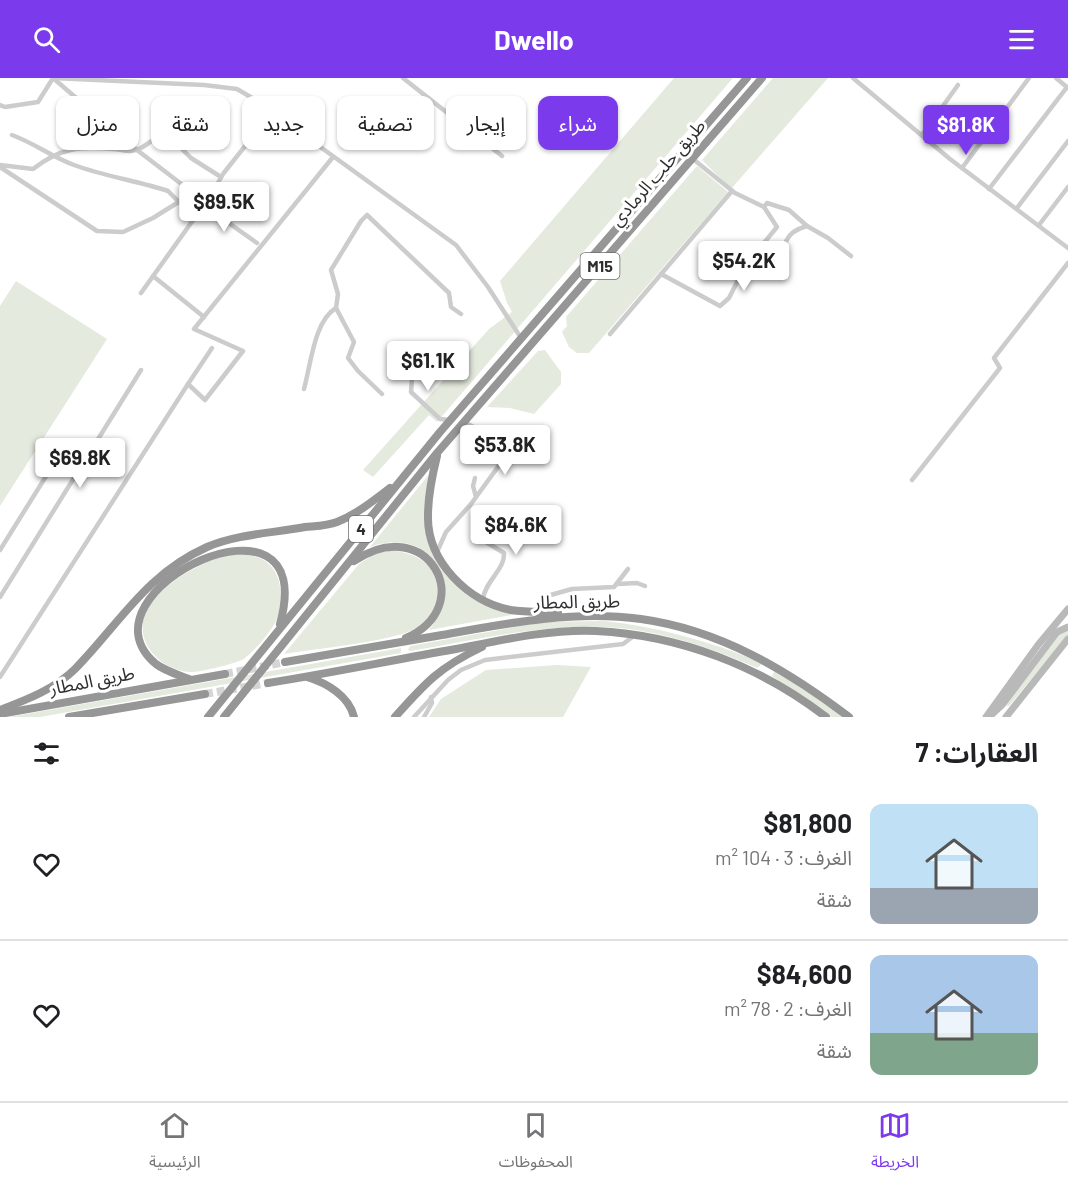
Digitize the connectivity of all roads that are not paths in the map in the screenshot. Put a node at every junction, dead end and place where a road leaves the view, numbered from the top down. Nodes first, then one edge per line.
1 (53, 78) edge
2 (403, 78) edge
3 (747, 78) edge
4 (762, 78) edge
5 (853, 78) edge
6 (1029, 78) edge
7 (1056, 78) edge
8 (958, 86) dead end
9 (1067, 87) edge
10 (74, 96) edge
11 (248, 96) edge
12 (0, 105) edge
13 (12, 135) dead end
14 (922, 135) junction
15 (1068, 141) edge
16 (66, 150) edge
17 (120, 150) edge
18 (137, 150) joint
19 (183, 150) edge
20 (242, 150) edge
21 (324, 150) edge
22 (51, 155) junction
23 (502, 156) dead end
24 (333, 157) junction
25 (693, 159) junction
26 (0, 166) edge
27 (962, 168) junction
28 (221, 177) junction
29 (1068, 187) edge
30 (989, 189) junction
31 (732, 191) junction
32 (211, 195) junction
33 (185, 198) junction
34 (179, 202) junction
35 (204, 205) junction
36 (764, 207) junction
37 (1017, 208) junction
38 (1039, 225) junction
39 (807, 226) junction
40 (1068, 236) edge
41 (257, 243) dead end
42 (1063, 243) junction
43 (1068, 248) edge
44 (851, 256) dead end
45 (1068, 263) edge
46 (742, 271) junction
47 (661, 274) junction
48 (153, 276) junction
49 (141, 293) dead end
50 (336, 308) junction
51 (461, 314) dead end
52 (204, 317) junction
53 (610, 334) dead end
54 (519, 340) junction
55 (212, 348) dead end
56 (414, 363) dead end
57 (141, 370) dead end
58 (188, 384) junction
59 (304, 389) dead end
60 (382, 394) dead end
61 (450, 420) junction
62 (464, 422) junction
63 (440, 432) junction
64 (68, 441) dead end
65 (437, 453) junction
66 (475, 478) dead end
67 (912, 480) dead end
68 (476, 496) junction
69 (479, 519) dead end
70 (0, 550) edge
71 (437, 552) junction
72 (347, 566) junction
73 (628, 569) dead end
74 (618, 584) junction
75 (645, 586) dead end
76 (0, 597) edge
77 (483, 599) junction
78 (1068, 609) edge
79 (535, 611) junction
80 (588, 615) junction
81 (1068, 627) edge
82 (279, 629) junction
83 (635, 635) junction
84 (1068, 639) edge
85 (495, 641) junction
86 (404, 642) junction
87 (392, 644) junction
88 (406, 658) junction
89 (285, 662) tunnel mouth
90 (769, 662) junction
91 (448, 665) junction
92 (461, 670) junction
93 (225, 674) tunnel mouth
94 (761, 675) junction
95 (0, 677) edge
96 (307, 677) junction
97 (189, 679) junction
98 (268, 683) tunnel mouth
99 (206, 694) tunnel mouth
100 (431, 697) junction
101 (996, 706) junction
102 (0, 712) edge
103 (1008, 715) edge
104 (225, 716) edge
105 (72, 717) edge
106 (208, 717) edge
107 (354, 717) edge
108 (395, 717) edge
109 (414, 717) edge
110 (424, 717) edge
111 (826, 717) edge
112 (849, 717) edge
113 (987, 717) edge

1 - 10 street
1 - 11 street
1 - 12 street
2 - 23 street
3 - 54 highway, طريق حلب الرمادي / M15
4 - 25 highway, طريق حلب الرمادي / M15
5 - 14 street
6 - 27 street
7 - 9 street
8 - 14 street
9 - 30 street
13 - 22 street
14 - 27 street
15 - 37 street
16 - 22 street
17 - 18 street
18 - 33 street
19 - 28 street
20 - 28 street
21 - 24 street
22 - 26 street
22 - 34 street
24 - 52 street
24 - 54 street
25 - 31 street
25 - 62 highway, طريق حلب الرمادي / M15
26 - 34 street
27 - 30 street
28 - 32 street
29 - 38 street
30 - 37 street
31 - 36 street
31 - 47 street
32 - 33 street
32 - 35 street
33 - 34 street
35 - 41 street
35 - 48 street
36 - 39 street
36 - 46 street
37 - 38 street
38 - 42 street
39 - 44 street
39 - 46 street
40 - 42 street
42 - 43 street
45 - 67 street
46 - 47 street
47 - 53 street
48 - 49 street
48 - 52 street
50 - 51 street
50 - 59 street
50 - 60 street
52 - 58 street
54 - 61 highway, 4
55 - 58 street
56 - 61 street
57 - 76 street
58 - 95 street
61 - 63 highway, 4
62 - 65 highway, طريق حلب الرمادي / M15
62 - 68 street
63 - 82 highway, 4
63 - 102 highway
64 - 70 street
65 - 71 highway
65 - 72 highway, 4
66 - 68 street
68 - 71 street
69 - 77 street
71 - 77 highway
72 - 87 highway
72 - 104 highway, 4
73 - 74 street
74 - 75 street
74 - 79 street
77 - 79 highway
78 - 101 main road
79 - 80 highway
80 - 86 highway, طريق المطار
80 - 90 highway, طريق المطار
81 - 101 main road
82 - 97 highway
82 - 106 highway, 4
83 - 85 highway, طريق المطار
83 - 92 street
83 - 94 highway, طريق المطار
84 - 103 main road
85 - 88 highway, طريق المطار
85 - 91 highway
86 - 87 highway, طريق المطار
86 - 88 highway
87 - 89 highway, طريق المطار
88 - 96 highway, طريق المطار
90 - 94 highway
90 - 112 highway, طريق المطار
91 - 92 street
91 - 108 highway
92 - 100 street
93 - 97 highway, طريق المطار
94 - 111 highway, طريق المطار
96 - 98 highway, طريق المطار
96 - 107 highway
97 - 102 highway, طريق المطار
99 - 105 highway, طريق المطار
100 - 109 street
100 - 110 street
101 - 103 main road
101 - 113 main road

